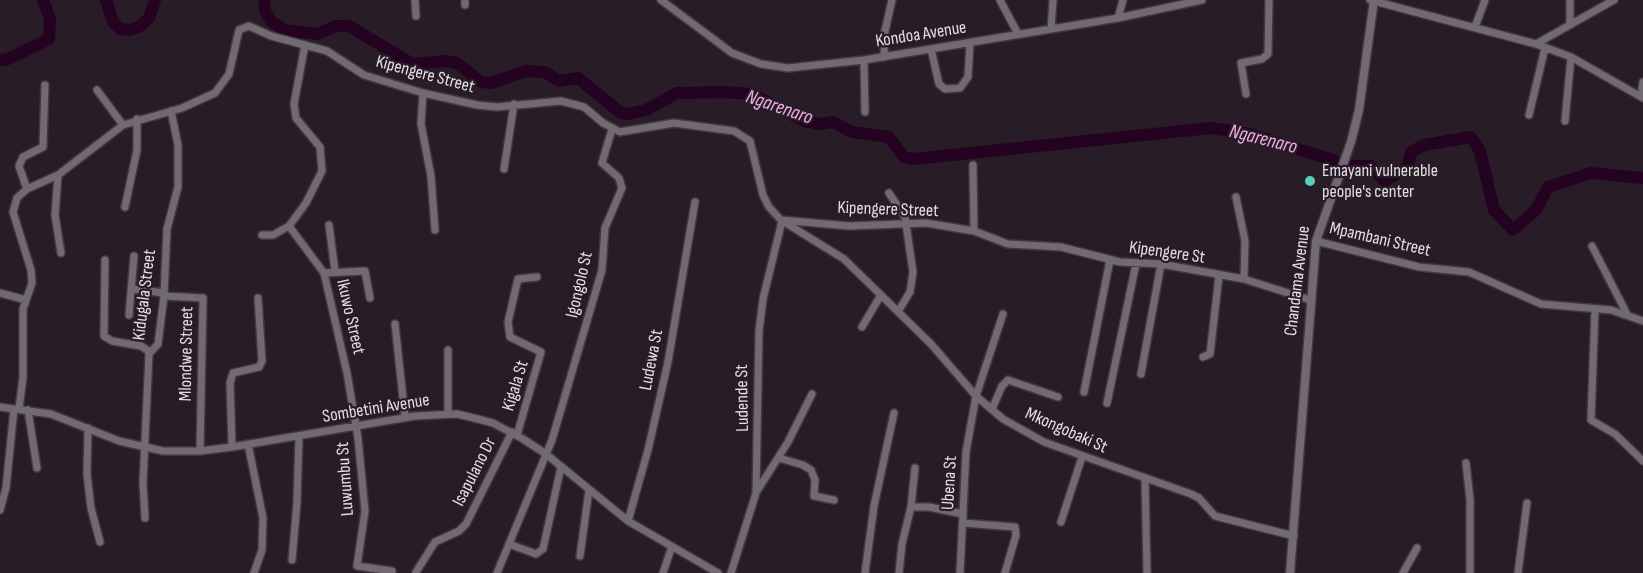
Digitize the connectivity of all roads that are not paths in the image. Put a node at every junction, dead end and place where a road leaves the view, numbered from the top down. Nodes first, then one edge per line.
1 (415, 0) edge
2 (661, 0) edge
3 (892, 0) edge
4 (1000, 0) edge
5 (1053, 0) edge
6 (1123, 0) edge
7 (1200, 0) edge
8 (1269, 0) edge
9 (1372, 0) edge
10 (1485, 0) edge
11 (1570, 0) edge
12 (1614, 0) edge
13 (416, 15) dead end
14 (1118, 18) junction
15 (1570, 25) junction
16 (1475, 27) junction
17 (1051, 29) junction
18 (1018, 34) junction
19 (970, 42) junction
20 (1536, 44) junction
21 (305, 45) junction
22 (1545, 48) junction
23 (931, 49) junction
24 (884, 57) junction
25 (1571, 57) junction
26 (864, 60) junction
27 (1643, 82) edge
28 (45, 85) dead end
29 (97, 90) dead end
30 (423, 93) junction
31 (1246, 94) dead end
32 (1642, 98) edge
33 (514, 104) junction
34 (171, 111) junction
35 (865, 112) dead end
36 (1529, 115) dead end
37 (137, 119) junction
38 (1565, 121) dead end
39 (123, 125) junction
40 (612, 129) junction
41 (973, 165) dead end
42 (504, 169) dead end
43 (58, 175) junction
44 (27, 189) junction
45 (889, 193) dead end
46 (1236, 197) dead end
47 (695, 202) dead end
48 (125, 207) dead end
49 (781, 221) junction
50 (906, 223) junction
51 (329, 225) dead end
52 (289, 226) junction
53 (435, 230) dead end
54 (974, 231) junction
55 (262, 235) dead end
56 (1316, 241) junction
57 (1018, 246) joint
58 (1592, 246) dead end
59 (61, 253) dead end
60 (134, 256) dead end
61 (105, 260) dead end
62 (1110, 260) junction
63 (1136, 264) junction
64 (1161, 264) junction
65 (335, 271) junction
66 (324, 273) junction
67 (1219, 276) junction
68 (537, 278) dead end
69 (1244, 279) junction
70 (133, 289) junction
71 (0, 293) edge
72 (164, 294) junction
73 (881, 296) junction
74 (258, 298) dead end
75 (370, 298) dead end
76 (26, 300) junction
77 (1310, 300) junction
78 (1595, 309) junction
79 (899, 310) junction
80 (1003, 314) dead end
81 (1627, 314) junction
82 (129, 315) dead end
83 (1643, 321) edge
84 (394, 324) dead end
85 (862, 327) dead end
86 (448, 350) dead end
87 (150, 352) junction
88 (1203, 357) dead end
89 (1141, 374) dead end
90 (1084, 392) dead end
91 (812, 394) dead end
92 (976, 396) junction
93 (1058, 397) dead end
94 (1107, 403) dead end
95 (0, 408) edge
96 (17, 409) junction
97 (28, 410) junction
98 (992, 410) junction
99 (894, 413) dead end
100 (448, 414) junction
101 (405, 417) junction
102 (357, 427) junction
103 (88, 428) junction
104 (514, 434) junction
105 (299, 436) junction
106 (248, 444) junction
107 (232, 447) junction
108 (145, 449) junction
109 (200, 451) junction
110 (546, 454) junction
111 (1082, 457) junction
112 (779, 458) junction
113 (1643, 461) edge
114 (1466, 463) dead end
115 (561, 467) junction
116 (37, 468) dead end
117 (915, 468) dead end
118 (1145, 478) junction
119 (589, 490) junction
120 (756, 493) junction
121 (834, 500) dead end
122 (1527, 503) dead end
123 (911, 507) junction
124 (0, 510) edge
125 (963, 514) junction
126 (145, 518) dead end
127 (628, 521) junction
128 (1061, 522) dead end
129 (963, 523) junction
130 (1294, 536) junction
131 (100, 542) dead end
132 (509, 544) junction
133 (672, 546) junction
134 (1417, 548) dead end
135 (580, 556) dead end
136 (292, 560) dead end
137 (392, 571) dead end
138 (416, 572) edge
139 (254, 573) edge
140 (497, 573) edge
141 (663, 573) edge
142 (718, 573) edge
143 (731, 573) edge
144 (865, 573) edge
145 (899, 573) edge
146 (960, 573) edge
147 (1005, 573) edge
148 (1147, 573) edge
149 (1290, 573) edge
150 (1403, 573) edge
151 (1470, 573) edge
152 (1518, 573) edge

1 - 13 street
2 - 26 street, Kondoa Avenue
3 - 24 street
4 - 18 street
5 - 17 street
6 - 14 street
7 - 14 street, Kondoa Avenue
8 - 31 street
9 - 16 street
9 - 56 street, Chandama Avenue
10 - 16 street
11 - 15 street
12 - 15 street
14 - 17 street, Kondoa Avenue
15 - 20 street
16 - 20 street
17 - 18 street, Kondoa Avenue
18 - 19 street, Kondoa Avenue
19 - 23 street, Kondoa Avenue
19 - 23 street
20 - 22 street
21 - 30 street, Kipengere Street
21 - 34 street, Kipengere Street
21 - 52 street
22 - 25 street
22 - 36 street
23 - 24 street, Kondoa Avenue
24 - 26 street, Kondoa Avenue
25 - 32 street
25 - 38 street
26 - 35 street
27 - 32 street
28 - 44 street
29 - 39 street
30 - 33 street, Kipengere Street
30 - 53 street
33 - 40 street, Kipengere Street
33 - 42 street
34 - 37 street, Kipengere Street
34 - 72 street, Kidugala Street
37 - 39 street, Kipengere Street
37 - 48 street
39 - 43 street, Kipengere Street
40 - 49 street
40 - 110 street, Igongolo St
41 - 54 street
43 - 44 street, Kipengere Street
43 - 59 street
44 - 76 street
45 - 50 street
46 - 69 street
47 - 127 street, Ludewa St
49 - 50 street, Kipengere Street
49 - 73 street, Mkongobaki St
49 - 120 street, Ludende St
50 - 54 street, Kipengere Street
50 - 79 street
51 - 65 street
52 - 55 street
52 - 66 street, Ikuwo Street
54 - 57 street, Kipengere Street
56 - 77 street, Chandama Avenue
56 - 78 street, Mpambani Street
57 - 62 street, Kipengere St
58 - 81 street
60 - 70 street
61 - 87 street
62 - 63 street, Kipengere St
62 - 90 street
63 - 64 street, Kipengere St
63 - 94 street
64 - 67 street, Kipengere St
64 - 89 street
65 - 66 street
65 - 75 street
66 - 102 street, Ikuwo Street
67 - 69 street, Kipengere St
67 - 88 street
68 - 104 street, Kigala St
69 - 77 street, Kipengere St
70 - 72 street
70 - 82 street
71 - 76 street
72 - 87 street, Kidugala Street
72 - 109 street, Mlondwe Street
73 - 79 street, Mkongobaki St
73 - 85 street
74 - 107 street
76 - 96 street
77 - 130 street, Chandama Avenue
78 - 81 street, Mpambani Street
78 - 113 street
79 - 92 street, Mkongobaki St
80 - 92 street, Ubena St
81 - 83 street, Mpambani Street
84 - 101 street
86 - 100 street
87 - 108 street, Kidugala Street
91 - 112 street
92 - 98 street, Mkongobaki St
92 - 125 street, Ubena St
93 - 98 street
95 - 96 street, Sombetini Avenue
96 - 97 street, Sombetini Avenue
96 - 124 street
97 - 103 street, Sombetini Avenue
97 - 116 street
98 - 111 street, Mkongobaki St
99 - 144 street
100 - 101 street, Sombetini Avenue
100 - 104 street, Sombetini Avenue
101 - 102 street, Sombetini Avenue
102 - 105 street, Sombetini Avenue
102 - 137 street, Luwumbu St
103 - 108 street, Sombetini Avenue
103 - 131 street
104 - 110 street, Sombetini Avenue
104 - 138 street, Isapulano Dr
105 - 106 street, Sombetini Avenue
105 - 136 street
106 - 107 street, Sombetini Avenue
106 - 139 street
107 - 109 street, Sombetini Avenue
108 - 109 street, Sombetini Avenue
108 - 126 street, Kidugala Street
110 - 115 street, Sombetini Avenue
110 - 132 street
111 - 118 street, Mkongobaki St
111 - 128 street
112 - 120 street
112 - 121 street
114 - 151 street
115 - 119 street, Sombetini Avenue
115 - 132 street
117 - 123 street
118 - 130 street, Mkongobaki St
118 - 148 street
119 - 127 street, Sombetini Avenue
119 - 135 street
120 - 143 street, Ludende St
122 - 152 street
123 - 125 street
123 - 145 street
125 - 129 street, Ubena St
127 - 133 street, Sombetini Avenue
129 - 146 street, Ubena St
129 - 147 street
130 - 149 street, Chandama Avenue
132 - 140 street
133 - 141 street
133 - 142 street, Sombetini Avenue
134 - 150 street

